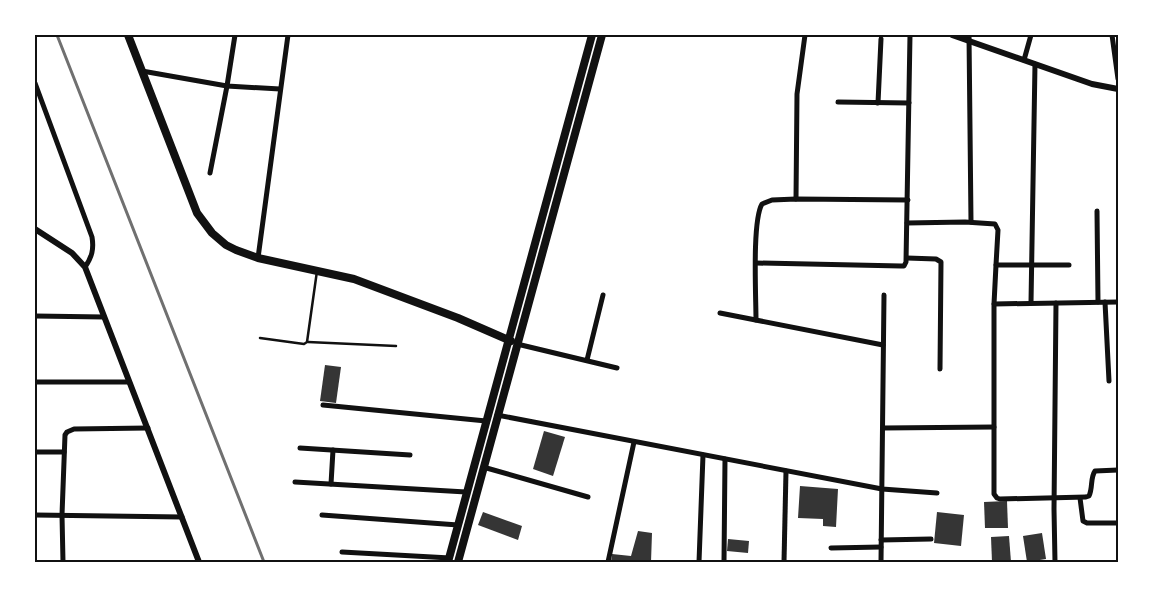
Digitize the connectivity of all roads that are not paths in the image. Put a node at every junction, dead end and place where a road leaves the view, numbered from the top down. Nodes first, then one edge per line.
1 (128, 35) edge
2 (235, 35) edge
3 (288, 35) edge
4 (592, 35) edge
5 (602, 35) edge
6 (805, 35) edge
7 (910, 35) edge
8 (952, 35) edge
9 (1031, 35) edge
10 (1112, 35) edge
11 (968, 38) edge
12 (881, 39) dead end
13 (1024, 60) junction
14 (1035, 64) junction
15 (142, 71) junction
16 (1118, 79) edge
17 (35, 83) edge
18 (228, 86) junction
19 (1118, 89) edge
20 (280, 90) junction
21 (838, 102) dead end
22 (878, 103) junction
23 (909, 103) junction
24 (210, 172) dead end
25 (796, 199) junction
26 (908, 200) junction
27 (1097, 211) dead end
28 (541, 218) junction
29 (551, 221) junction
30 (971, 222) junction
31 (907, 223) junction
32 (35, 229) edge
33 (258, 258) junction
34 (907, 258) junction
35 (756, 263) junction
36 (996, 265) junction
37 (1032, 265) junction
38 (1069, 265) dead end
39 (85, 267) junction
40 (317, 270) junction
41 (603, 295) dead end
42 (884, 295) dead end
43 (1098, 302) junction
44 (1106, 302) junction
45 (1118, 302) edge
46 (1031, 303) junction
47 (1056, 303) junction
48 (994, 304) junction
49 (720, 313) dead end
50 (35, 316) edge
51 (104, 317) junction
52 (756, 320) junction
53 (260, 338) dead end
54 (508, 340) junction
55 (307, 342) junction
56 (517, 344) junction
57 (883, 345) junction
58 (396, 346) dead end
59 (587, 360) junction
60 (617, 368) dead end
61 (940, 369) dead end
62 (1109, 381) dead end
63 (35, 382) edge
64 (129, 382) junction
65 (323, 405) dead end
66 (497, 415) junction
67 (486, 421) junction
68 (994, 427) junction
69 (148, 428) junction
70 (883, 428) junction
71 (634, 442) junction
72 (300, 448) dead end
73 (333, 450) junction
74 (35, 452) edge
75 (64, 452) junction
76 (410, 455) dead end
77 (703, 455) junction
78 (725, 459) junction
79 (483, 467) junction
80 (1118, 470) edge
81 (786, 471) junction
82 (295, 482) dead end
83 (331, 484) junction
84 (882, 489) junction
85 (466, 492) junction
86 (937, 493) dead end
87 (588, 497) dead end
88 (1055, 498) junction
89 (1080, 498) junction
90 (35, 515) edge
91 (62, 515) junction
92 (322, 515) dead end
93 (182, 517) junction
94 (1118, 523) edge
95 (458, 525) junction
96 (931, 539) dead end
97 (882, 540) junction
98 (882, 547) junction
99 (831, 548) dead end
100 (342, 552) dead end
101 (449, 560) edge
102 (63, 562) edge
103 (199, 562) edge
104 (458, 562) edge
105 (608, 562) edge
106 (699, 562) edge
107 (724, 562) edge
108 (784, 562) edge
109 (881, 562) edge
110 (1055, 562) edge

1 - 15 main road
2 - 18 street
3 - 20 street
4 - 28 main road
5 - 29 main road
6 - 25 street
7 - 23 street
8 - 11 street
9 - 13 street
10 - 16 street
11 - 13 street
11 - 30 street
12 - 22 street
13 - 14 street
14 - 19 street
14 - 37 street
15 - 18 street
15 - 33 main road
17 - 39 street
18 - 20 street
18 - 24 street
20 - 33 street
21 - 22 street
22 - 23 street
23 - 26 street
25 - 26 street
25 - 35 street
26 - 31 street
27 - 43 street
28 - 29 main road
28 - 54 main road
29 - 56 main road
30 - 31 street
30 - 36 street
31 - 34 street
32 - 39 street
33 - 40 main road
34 - 35 street
34 - 61 street
35 - 52 street
36 - 37 street
36 - 48 street
37 - 38 street
37 - 46 street
39 - 51 street
40 - 54 main road
40 - 55 lane
41 - 59 street
42 - 57 street
43 - 44 street
43 - 47 street
44 - 45 street
44 - 62 street
46 - 47 street
46 - 48 street
47 - 88 street
48 - 68 street
49 - 52 street
50 - 51 street
51 - 64 street
52 - 57 street
53 - 55 lane
54 - 56 main road
54 - 67 main road
55 - 58 lane
56 - 59 street
56 - 66 main road
57 - 70 street
59 - 60 street
63 - 64 street
64 - 69 street
65 - 67 street
66 - 71 street
66 - 79 main road
67 - 85 main road
68 - 70 street
68 - 88 street
69 - 75 street
69 - 93 street
70 - 84 street
71 - 77 street
71 - 105 street
72 - 73 street
73 - 76 street
73 - 83 street
74 - 75 street
75 - 91 street
77 - 78 street
77 - 106 street
78 - 81 street
78 - 107 street
79 - 87 street
79 - 104 main road
80 - 89 street
81 - 84 street
81 - 108 street
82 - 83 street
83 - 85 street
84 - 86 street
84 - 97 street
85 - 95 main road
88 - 89 street
88 - 110 street
89 - 94 street
90 - 91 street
91 - 93 street
91 - 102 street
92 - 95 street
93 - 103 street
95 - 101 main road
96 - 97 street
97 - 98 street
98 - 99 street
98 - 109 street
100 - 101 street

